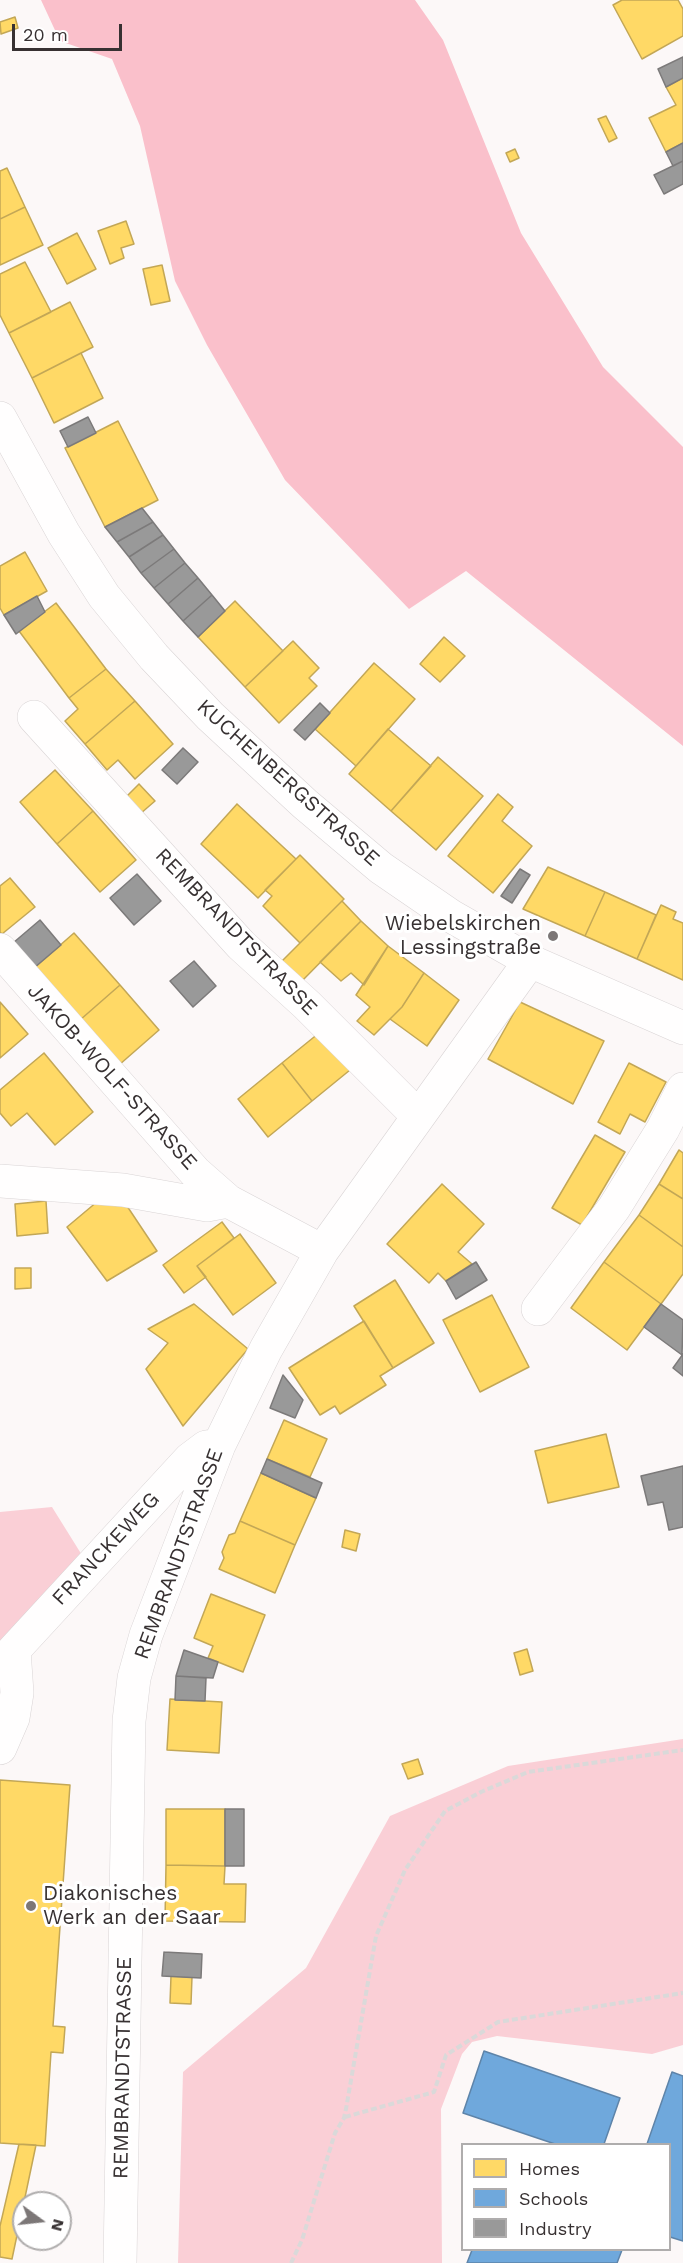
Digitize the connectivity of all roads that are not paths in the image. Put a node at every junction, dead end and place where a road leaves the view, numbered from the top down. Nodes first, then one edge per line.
1 (0, 418) edge
2 (34, 717) dead end
3 (0, 950) edge
4 (530, 961) junction
5 (683, 1028) edge
6 (683, 1089) edge
7 (418, 1116) junction
8 (0, 1182) edge
9 (228, 1201) junction
10 (322, 1251) junction
11 (537, 1309) dead end
12 (219, 1445) junction
13 (7, 1658) edge
14 (0, 1748) edge
15 (120, 2263) edge

1 - 4 street, KUCHENBERGSTRASSE
2 - 7 street, REMBRANDTSTRASSE
3 - 9 street, JAKOB-WOLF-STRASSE
4 - 5 street, KUCHENBERGSTRASSE
4 - 7 street, REMBRANDTSTRASSE
6 - 11 street
7 - 10 street, REMBRANDTSTRASSE
8 - 9 street, JAKOB-WOLF-STRASSE
9 - 10 street, JAKOB-WOLF-STRASSE
10 - 12 street, REMBRANDTSTRASSE
12 - 13 street, FRANCKEWEG
12 - 15 street, REMBRANDTSTRASSE
13 - 14 street

